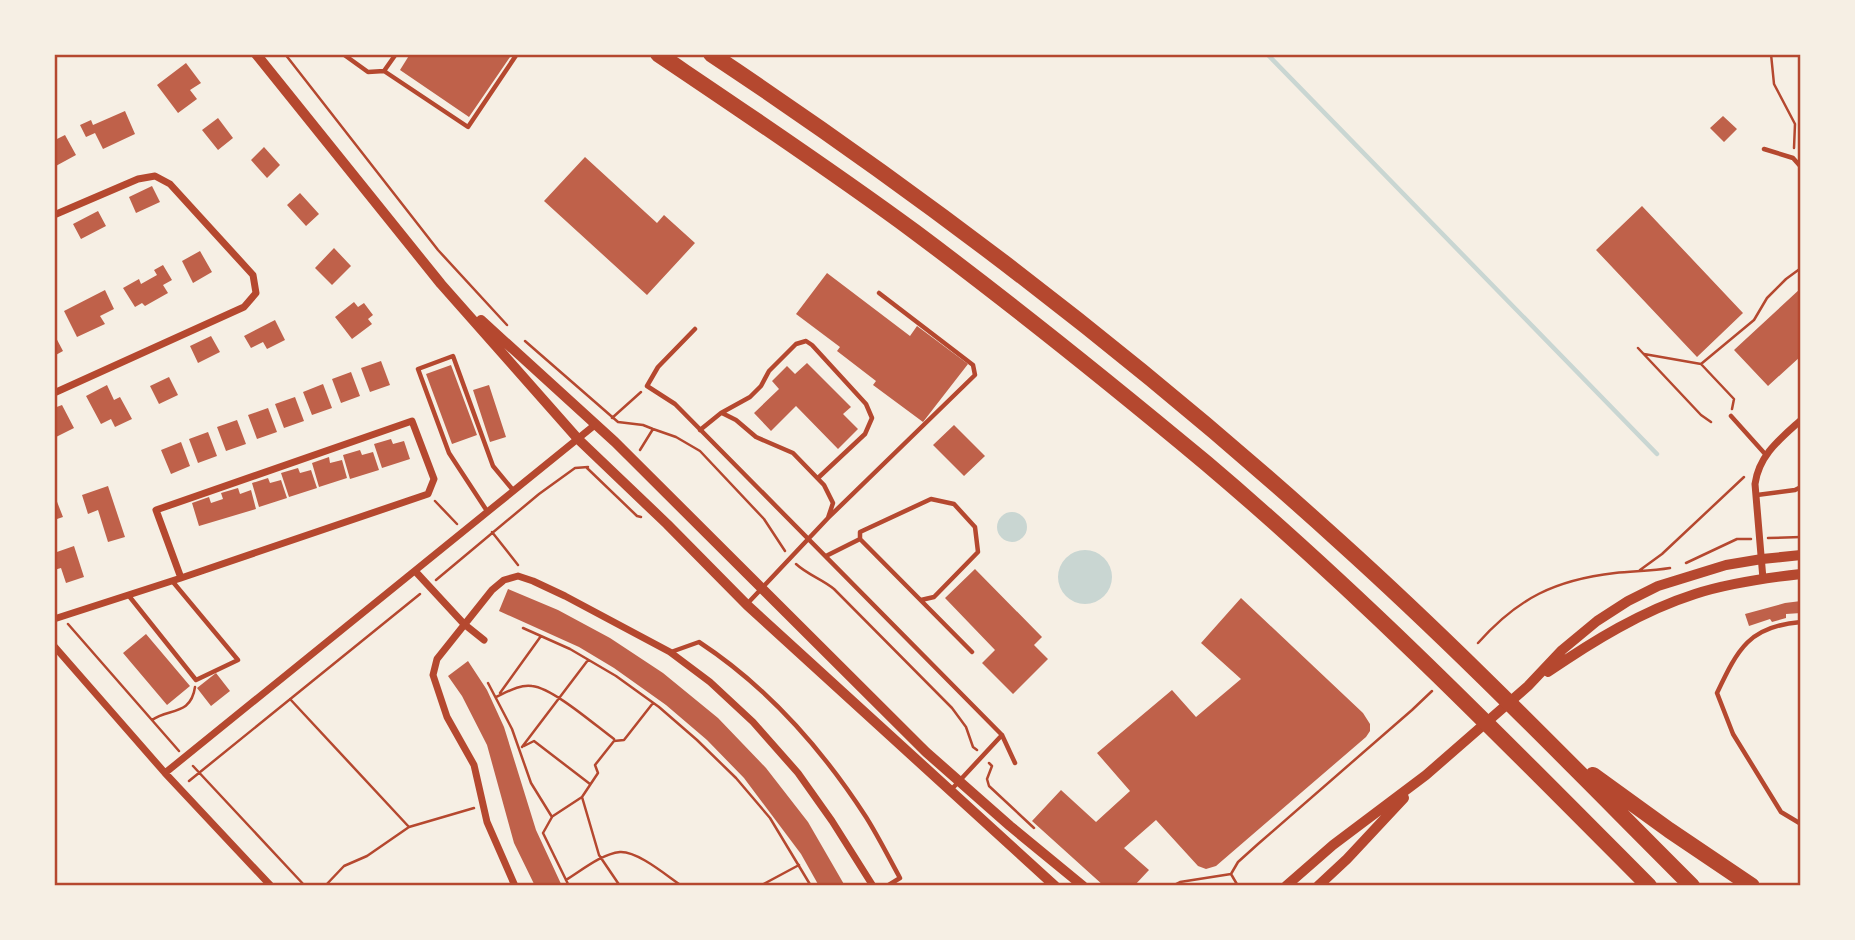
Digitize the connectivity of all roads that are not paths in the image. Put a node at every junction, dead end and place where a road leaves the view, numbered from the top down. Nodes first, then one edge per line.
1 (256, 54) edge
2 (342, 54) edge
3 (396, 54) edge
4 (517, 54) edge
5 (657, 54) edge
6 (711, 54) edge
7 (384, 71) junction
8 (1764, 149) dead end
9 (1801, 167) edge
10 (54, 215) edge
11 (441, 284) junction
12 (879, 293) dead end
13 (695, 329) dead end
14 (54, 393) edge
15 (721, 412) junction
16 (1731, 416) road end
17 (1801, 421) edge
18 (596, 425) junction
19 (701, 430) junction
20 (578, 439) junction
21 (1764, 457) junction
22 (818, 478) junction
23 (1801, 488) edge
24 (513, 491) junction
25 (1756, 495) junction
26 (488, 512) junction
27 (828, 518) junction
28 (809, 539) junction
29 (860, 539) junction
30 (1801, 555) edge
31 (826, 556) junction
32 (1762, 559) junction
33 (415, 570) junction
34 (1801, 574) edge
35 (1763, 579) junction
36 (177, 580) junction
37 (762, 589) junction
38 (129, 595) junction
39 (921, 600) junction
40 (747, 605) junction
41 (54, 619) edge
42 (1801, 622) edge
43 (464, 624) junction
44 (484, 640) dead end
45 (54, 646) edge
46 (670, 652) junction
47 (972, 652) dead end
48 (1528, 685) junction
49 (1002, 735) junction
50 (1553, 747) junction
51 (1015, 763) dead end
52 (165, 773) junction
53 (1426, 775) junction
54 (959, 781) junction
55 (950, 791) junction
56 (1801, 824) edge
57 (1017, 853) junction
58 (271, 886) edge
59 (515, 886) edge
60 (873, 886) edge
61 (887, 886) edge
62 (1048, 886) edge
63 (1055, 886) edge
64 (1083, 886) edge
65 (1286, 886) edge
66 (1318, 886) edge
67 (1649, 886) edge
68 (1692, 886) edge
69 (1752, 886) edge

1 - 11 street
2 - 7 lane
3 - 7 lane
4 - 7 lane
5 - 67 highway
6 - 50 highway
8 - 9 lane
10 - 14 street
11 - 18 street
11 - 20 street
12 - 27 lane
13 - 19 lane
15 - 19 lane
15 - 22 lane
15 - 22 lane
16 - 21 lane
17 - 21 street
18 - 20 street
18 - 37 street
19 - 28 lane
20 - 24 street
20 - 40 street
21 - 25 street
22 - 27 lane
23 - 25 lane
24 - 26 street
24 - 26 lane
25 - 32 street
26 - 33 street
27 - 28 lane
28 - 31 lane
28 - 37 lane
29 - 31 lane
29 - 39 lane
29 - 39 lane
30 - 32 street
31 - 49 lane
32 - 35 street
32 - 48 street
33 - 43 street
33 - 52 street
34 - 35 street
35 - 48 street
36 - 36 street
36 - 38 street
36 - 38 lane
37 - 40 lane
37 - 54 street
38 - 41 street
39 - 47 lane
40 - 55 street
42 - 56 lane
43 - 44 street
43 - 46 street
43 - 59 street
45 - 52 street
46 - 60 street
46 - 61 lane
48 - 53 street
49 - 51 lane
49 - 54 lane
50 - 68 highway
50 - 69 highway
52 - 58 street
53 - 65 street
53 - 66 street
54 - 55 lane
54 - 64 street
55 - 57 street
57 - 62 street
57 - 63 street

